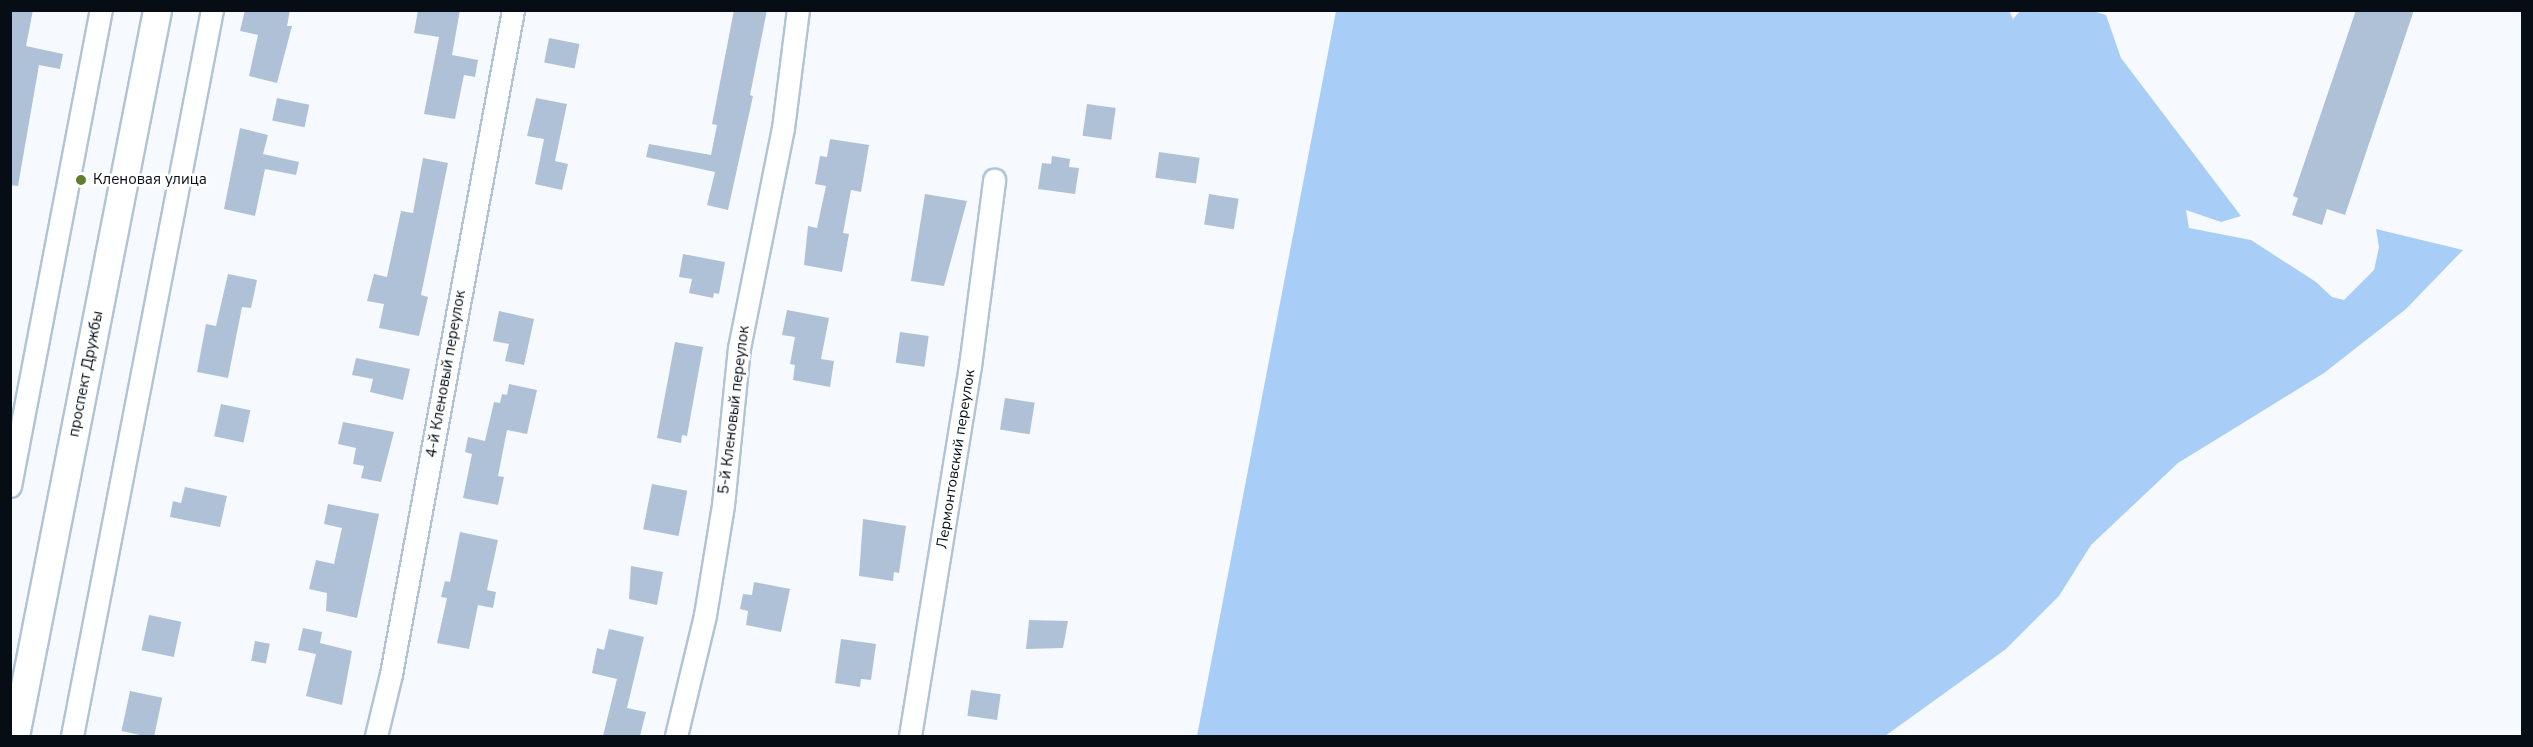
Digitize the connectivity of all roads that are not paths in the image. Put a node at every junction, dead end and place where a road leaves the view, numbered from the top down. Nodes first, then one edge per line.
1 (101, 10) edge
2 (157, 10) edge
3 (212, 10) edge
4 (513, 10) edge
5 (798, 10) edge
6 (994, 180) dead end
7 (10, 486) edge
8 (15, 736) edge
9 (72, 736) edge
10 (376, 736) edge
11 (676, 736) edge
12 (910, 736) edge

1 - 7 street
2 - 8 main road, проспект Дружбы
3 - 9 street
4 - 10 street, 4-й Кленовый переулок
5 - 11 street, 5-й Кленовый переулок
6 - 12 street, Лермонтовский переулок

